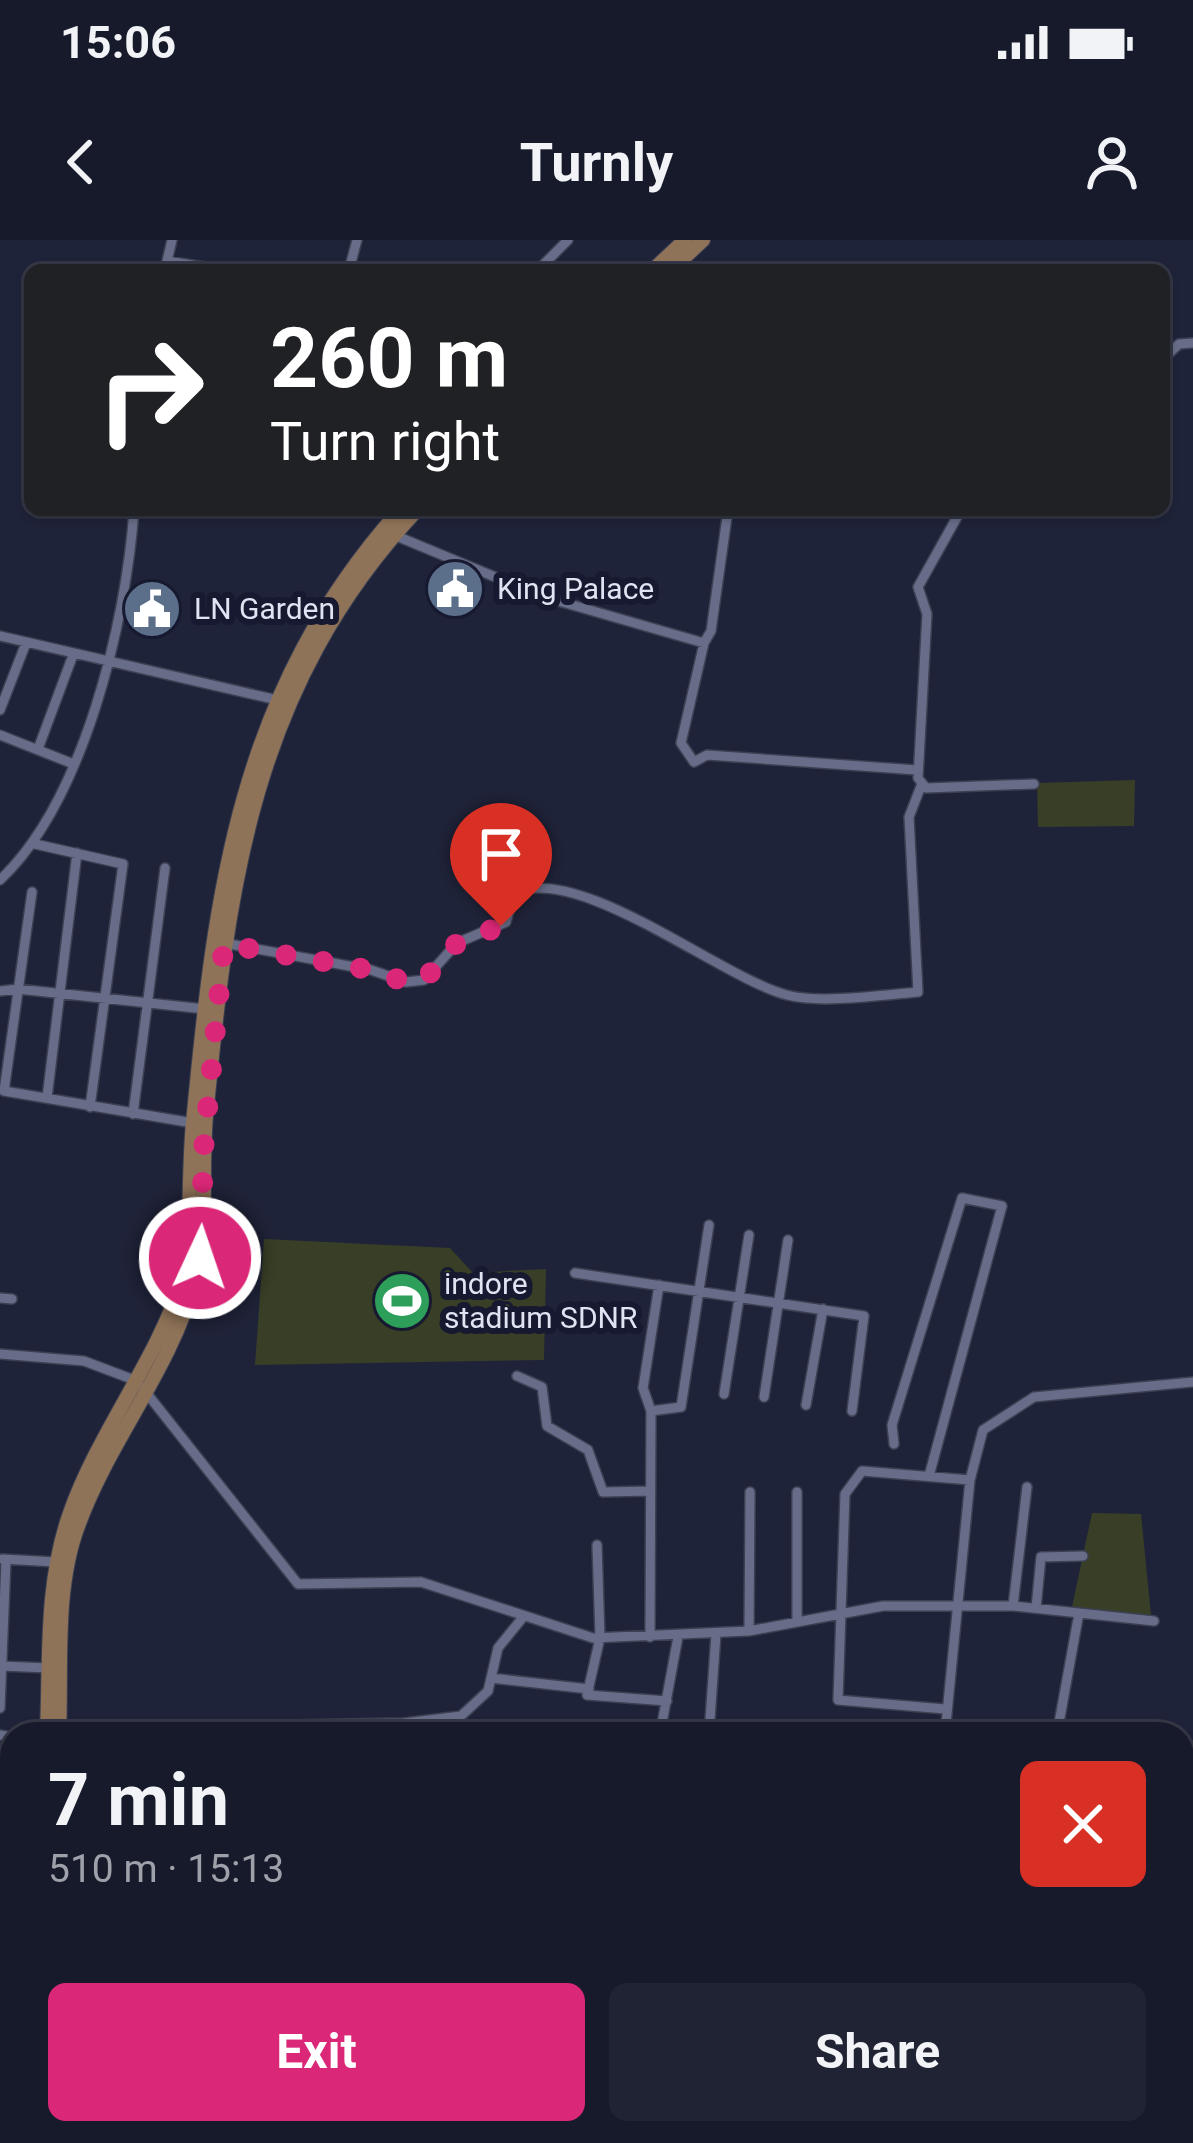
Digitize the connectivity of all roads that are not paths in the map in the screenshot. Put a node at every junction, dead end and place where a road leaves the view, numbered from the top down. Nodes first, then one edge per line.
1 (568, 240) edge
2 (685, 240) edge
3 (703, 240) edge
4 (544, 264) edge
5 (659, 264) edge
6 (677, 264) edge
7 (134, 516) edge
8 (395, 516) edge
9 (411, 516) edge
10 (727, 516) edge
11 (959, 516) edge
12 (394, 535) junction
13 (0, 636) edge
14 (26, 643) junction
15 (704, 643) junction
16 (73, 655) junction
17 (108, 663) junction
18 (281, 701) junction
19 (0, 710) edge
20 (0, 735) edge
21 (38, 749) junction
22 (71, 763) junction
23 (916, 770) junction
24 (1034, 784) dead end
25 (921, 786) junction
26 (35, 844) junction
27 (77, 854) junction
28 (165, 868) dead end
29 (0, 880) edge
30 (32, 892) dead end
31 (224, 944) junction
32 (18, 989) junction
33 (0, 992) edge
34 (60, 995) junction
35 (103, 998) junction
36 (148, 1002) junction
37 (205, 1010) junction
38 (46, 1098) junction
39 (90, 1107) junction
40 (133, 1114) junction
41 (193, 1123) junction
42 (710, 1226) dead end
43 (749, 1235) dead end
44 (788, 1240) dead end
45 (575, 1273) dead end
46 (659, 1285) junction
47 (699, 1291) junction
48 (740, 1297) junction
49 (780, 1303) junction
50 (823, 1309) junction
51 (0, 1354) edge
52 (517, 1376) dead end
53 (1193, 1382) edge
54 (142, 1386) junction
55 (724, 1394) dead end
56 (764, 1397) dead end
57 (806, 1405) dead end
58 (651, 1411) junction
59 (852, 1411) dead end
60 (894, 1444) dead end
61 (929, 1476) junction
62 (970, 1480) junction
63 (1027, 1487) dead end
64 (650, 1491) junction
65 (750, 1492) dead end
66 (797, 1492) dead end
67 (598, 1545) dead end
68 (1083, 1556) dead end
69 (3, 1559) edge
70 (56, 1562) junction
71 (960, 1606) junction
72 (1013, 1606) junction
73 (1036, 1608) junction
74 (840, 1612) junction
75 (1079, 1613) junction
76 (524, 1616) junction
77 (796, 1619) junction
78 (1154, 1621) dead end
79 (749, 1631) junction
80 (716, 1634) junction
81 (650, 1637) junction
82 (678, 1637) junction
83 (599, 1638) junction
84 (1, 1666) edge
85 (49, 1668) junction
86 (491, 1678) junction
87 (589, 1689) junction
88 (667, 1701) junction
89 (0, 1708) edge
90 (945, 1709) junction
91 (55, 1722) edge
92 (57, 1722) edge
93 (433, 1722) edge
94 (663, 1722) edge
95 (710, 1722) edge
96 (944, 1722) edge
97 (1059, 1722) edge

1 - 4 street
2 - 5 main road
3 - 6 main road
7 - 17 street
8 - 18 main road
9 - 12 main road
10 - 15 street
11 - 23 street
12 - 15 street
12 - 18 main road
13 - 14 street
14 - 16 street
14 - 19 street
15 - 23 street
16 - 17 street
16 - 21 street
17 - 18 street
17 - 22 street
18 - 31 main road
18 - 37 main road
20 - 21 street
21 - 22 street
22 - 26 street
23 - 25 street
24 - 25 street
25 - 31 street
26 - 27 street
26 - 29 street
27 - 34 street
27 - 35 street
28 - 36 street
30 - 32 street
31 - 54 main road
32 - 33 street
32 - 34 street
32 - 38 street
34 - 35 street
34 - 38 street
35 - 36 street
35 - 39 street
36 - 37 street
36 - 40 street
37 - 41 main road
38 - 39 street
39 - 40 street
40 - 41 street
41 - 54 main road
42 - 47 street
43 - 48 street
44 - 49 street
45 - 46 street
46 - 47 street
46 - 58 street
47 - 48 street
47 - 58 street
48 - 49 street
48 - 55 street
49 - 50 street
49 - 56 street
50 - 57 street
50 - 59 street
51 - 54 street
52 - 64 street
53 - 62 street
54 - 70 main road
54 - 76 street
54 - 92 main road
58 - 64 street
60 - 61 street
61 - 62 street
61 - 74 street
62 - 71 street
63 - 72 street
64 - 81 street
65 - 79 street
66 - 77 street
67 - 83 street
68 - 73 street
69 - 70 street
69 - 84 street
70 - 85 main road
71 - 72 street
71 - 74 street
71 - 90 street
72 - 73 street
73 - 75 street
74 - 77 street
74 - 90 street
75 - 78 street
75 - 97 street
76 - 83 street
76 - 86 street
77 - 79 street
79 - 80 street
80 - 82 street
80 - 95 street
81 - 82 street
81 - 83 street
82 - 88 street
83 - 87 street
84 - 85 street
84 - 89 street
85 - 91 main road
86 - 87 street
86 - 93 street
87 - 88 street
88 - 94 street
90 - 96 street

